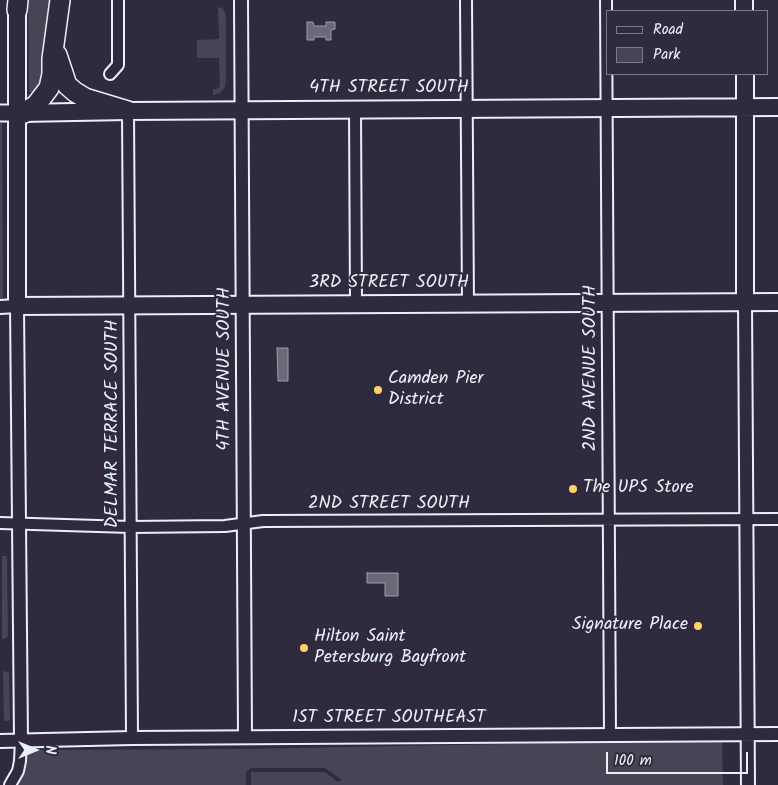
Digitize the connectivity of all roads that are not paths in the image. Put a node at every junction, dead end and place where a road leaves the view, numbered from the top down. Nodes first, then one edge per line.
1 (60, 0) edge
2 (118, 0) edge
3 (241, 0) edge
4 (466, 0) edge
5 (606, 0) edge
6 (17, 3) edge
7 (55, 46) junction
8 (110, 74) dead end
9 (745, 75) edge
10 (745, 107) junction
11 (778, 107) edge
12 (467, 109) junction
13 (606, 109) junction
14 (242, 110) junction
15 (355, 110) junction
16 (128, 111) junction
17 (13, 113) edge
18 (744, 302) junction
19 (778, 302) edge
20 (608, 303) junction
21 (356, 304) junction
22 (468, 304) junction
23 (243, 305) junction
24 (17, 306) junction
25 (129, 306) junction
26 (0, 307) edge
27 (746, 519) junction
28 (778, 519) edge
29 (609, 520) junction
30 (0, 523) edge
31 (18, 523) junction
32 (244, 524) junction
33 (130, 527) junction
34 (747, 734) junction
35 (778, 734) edge
36 (610, 735) junction
37 (245, 737) junction
38 (132, 738) junction
39 (20, 740) junction
40 (0, 741) edge
41 (10, 785) edge
42 (748, 785) edge

1 - 7 highway
2 - 8 street
3 - 14 street, 4TH AVENUE SOUTH
4 - 12 street
5 - 13 street, 2ND AVENUE SOUTH
6 - 17 main road
7 - 16 highway
7 - 17 highway
9 - 10 main road
10 - 11 main road, 4TH STREET SOUTH
10 - 13 main road, 4TH STREET SOUTH
10 - 18 main road
12 - 13 main road, 4TH STREET SOUTH
12 - 15 main road, 4TH STREET SOUTH
12 - 22 street
13 - 20 street, 2ND AVENUE SOUTH
14 - 15 main road, 4TH STREET SOUTH
14 - 16 main road, 4TH STREET SOUTH
14 - 23 street, 4TH AVENUE SOUTH
15 - 21 street
16 - 17 main road, 4TH STREET SOUTH
16 - 25 street, DELMAR TERRACE SOUTH
17 - 24 main road
18 - 19 main road, 3RD STREET SOUTH
18 - 20 main road, 3RD STREET SOUTH
18 - 27 street
20 - 22 main road, 3RD STREET SOUTH
20 - 29 street, 2ND AVENUE SOUTH
21 - 22 main road, 3RD STREET SOUTH
21 - 23 main road, 3RD STREET SOUTH
23 - 25 main road, 3RD STREET SOUTH
23 - 32 street, 4TH AVENUE SOUTH
24 - 25 main road, 3RD STREET SOUTH
24 - 26 street, 3RD STREET SOUTH
24 - 31 street
25 - 33 street, DELMAR TERRACE SOUTH
27 - 28 street, 2ND STREET SOUTH
27 - 29 street, 2ND STREET SOUTH
27 - 34 street
29 - 32 street, 2ND STREET SOUTH
29 - 36 street, 2ND AVENUE SOUTH
30 - 31 street, 2ND STREET SOUTH
31 - 33 street, 2ND STREET SOUTH
31 - 39 street
32 - 33 street, 2ND STREET SOUTH
32 - 37 street, 4TH AVENUE SOUTH
33 - 38 street, DELMAR TERRACE SOUTH
34 - 35 street, 1ST STREET SOUTHEAST
34 - 36 street, 1ST STREET SOUTHEAST
34 - 42 street
36 - 37 street, 1ST STREET SOUTHEAST
37 - 38 street, 1ST STREET SOUTHEAST
38 - 39 street, 1ST STREET SOUTHEAST
39 - 40 street, 1ST STREET SOUTHEAST
39 - 41 street

